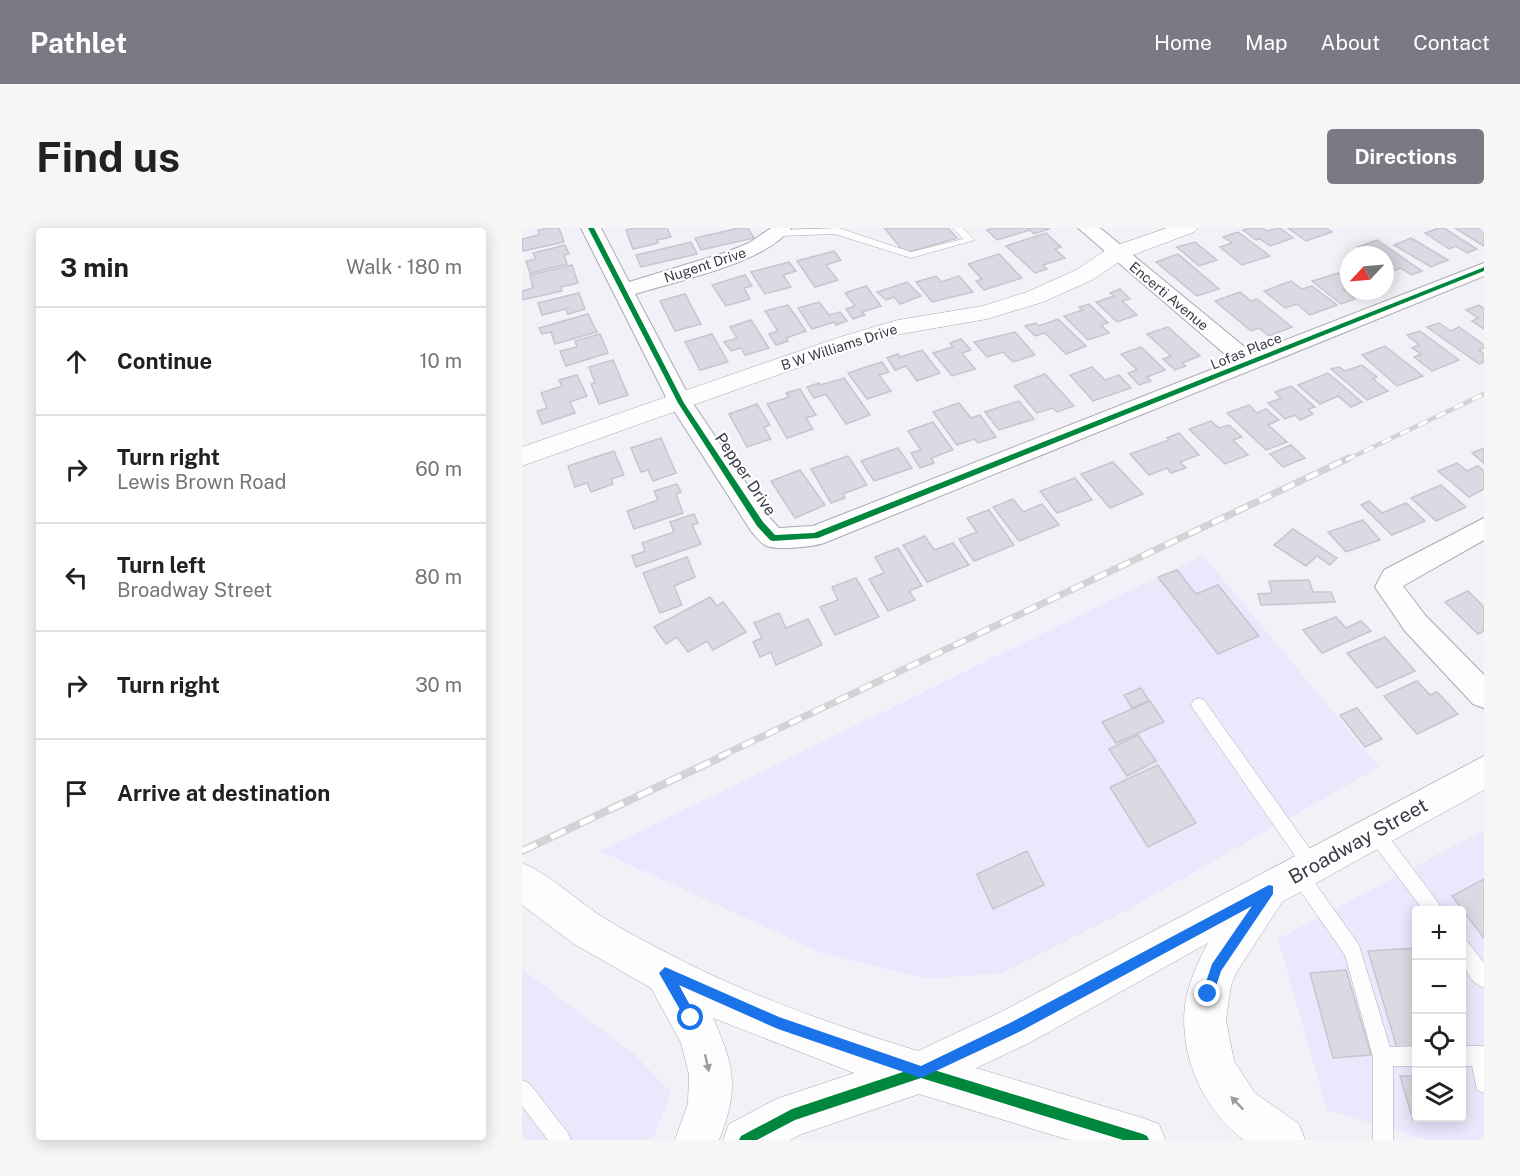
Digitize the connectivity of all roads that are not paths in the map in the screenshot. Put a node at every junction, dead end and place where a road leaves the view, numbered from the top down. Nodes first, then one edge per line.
1 (591, 228) edge
2 (958, 228) edge
3 (1088, 228) edge
4 (1187, 228) edge
5 (835, 229) edge
6 (781, 230) edge
7 (1118, 253) junction
8 (1484, 269) edge
9 (622, 291) junction
10 (1251, 364) junction
11 (681, 403) junction
12 (1018, 456) joint
13 (522, 458) edge
14 (1484, 528) edge
15 (1484, 695) edge
16 (1199, 705) dead end
17 (1484, 772) edge
18 (1374, 831) junction
19 (1293, 876) junction
20 (522, 882) edge
21 (1430, 906) edge
22 (1466, 955) edge
23 (665, 973) junction
24 (1484, 978) edge
25 (1412, 1056) edge
26 (1475, 1056) edge
27 (1383, 1057) junction
28 (921, 1072) junction
29 (1484, 1083) edge
30 (522, 1090) edge
31 (561, 1140) edge
32 (697, 1140) edge
33 (745, 1140) edge
34 (1143, 1140) edge
35 (1283, 1140) edge
36 (1383, 1140) edge

1 - 9 street, Pepper Drive
2 - 5 lane
3 - 7 street, Encerti Avenue
4 - 7 street, B W Williams Drive
5 - 6 lane
6 - 9 street, Nugent Drive
7 - 10 street, Encerti Avenue
7 - 11 street, B W Williams Drive
8 - 10 street, Lofas Place
9 - 11 street, Pepper Drive
10 - 12 street, Lofas Place
11 - 12 street, Pepper Drive
11 - 13 street, B W Williams Drive
14 - 15 street
16 - 19 lane
17 - 18 street, Broadway Street
18 - 19 street, Broadway Street
18 - 21 lane
19 - 27 lane
19 - 28 street, Broadway Street
35 -> 19 street
20 - 23 street
22 - 24 lane
23 - 28 street
23 -> 32 street
25 - 27 lane
26 - 29 lane
27 - 36 lane
28 - 33 street, Broadway Street
28 - 34 street
30 - 31 lane

